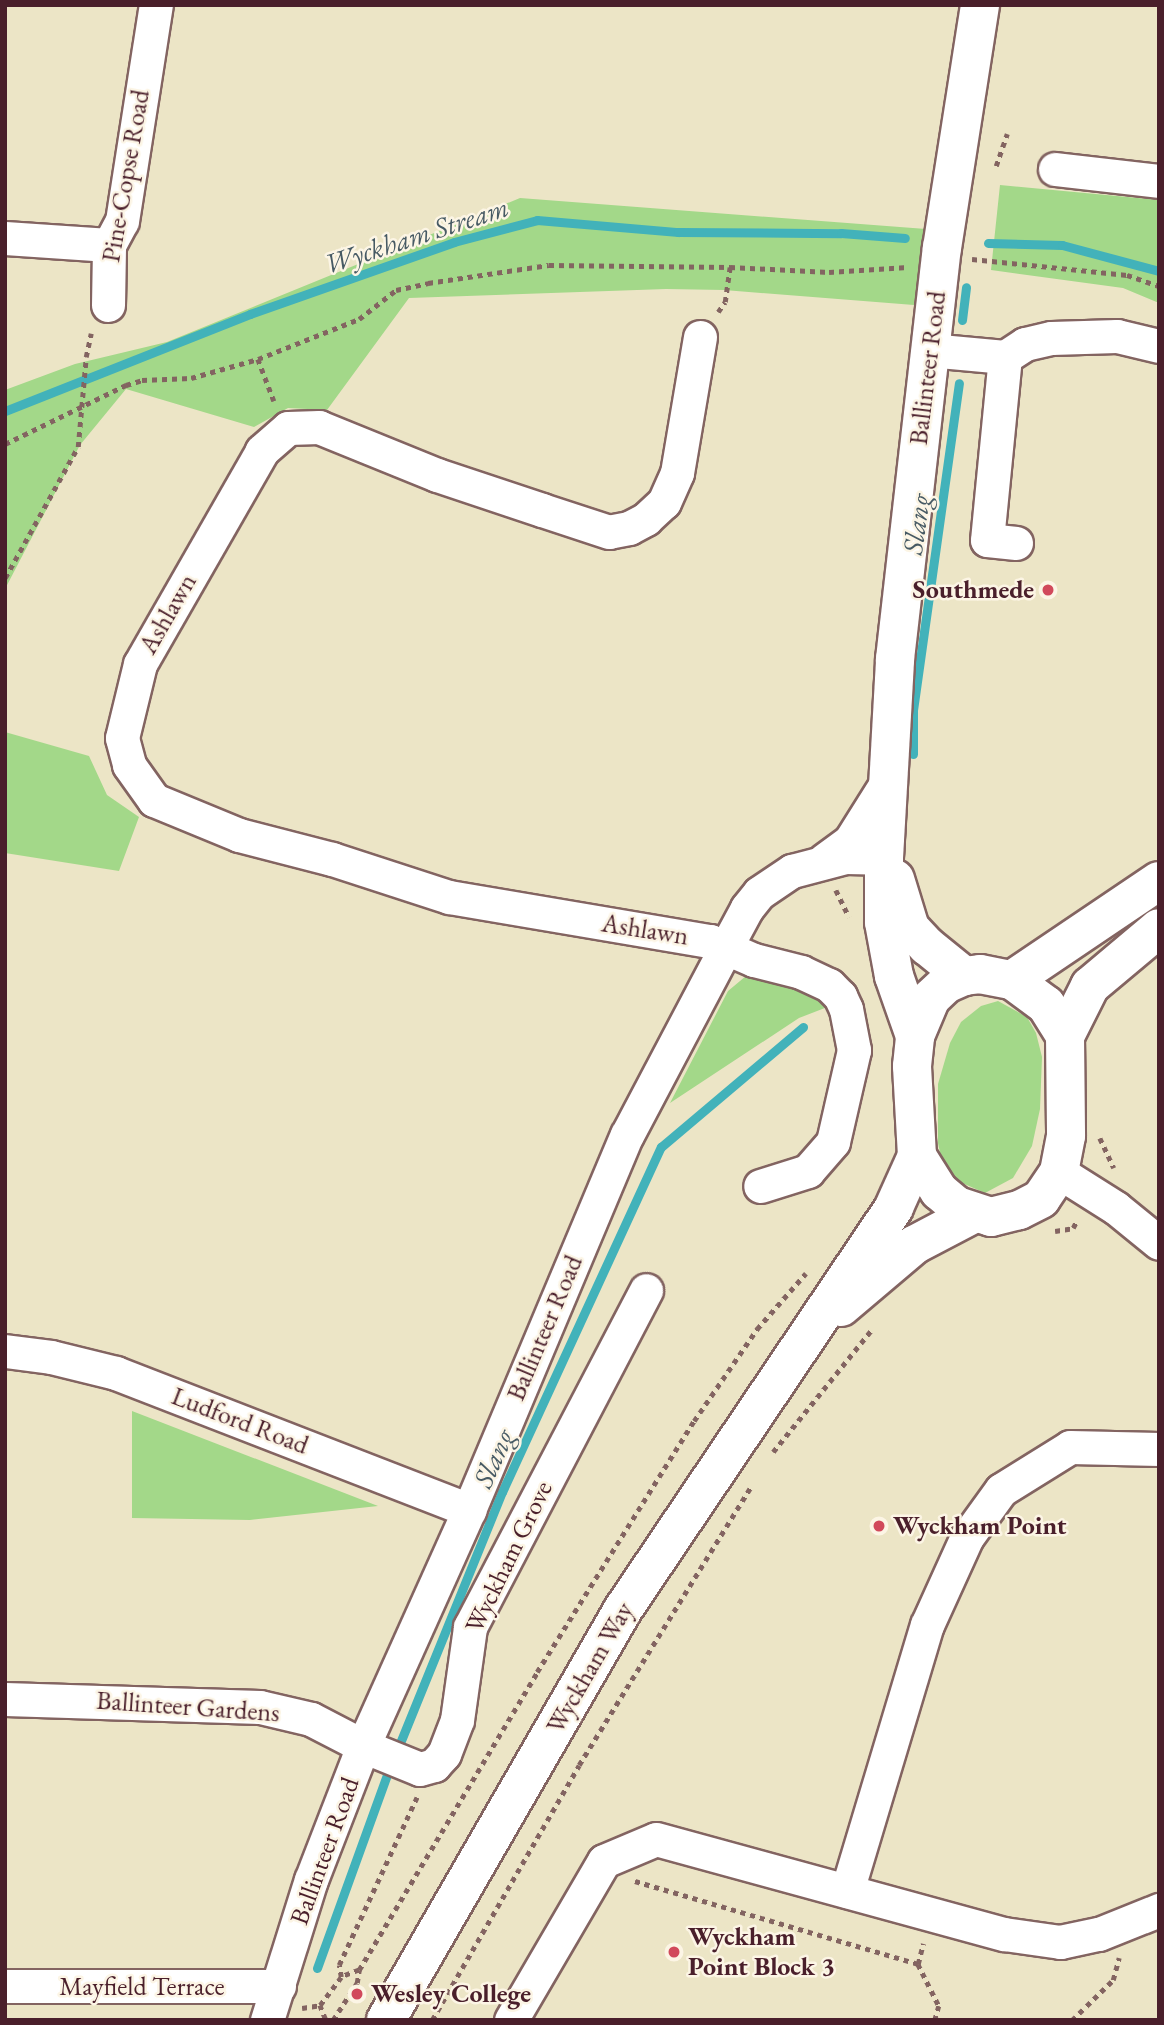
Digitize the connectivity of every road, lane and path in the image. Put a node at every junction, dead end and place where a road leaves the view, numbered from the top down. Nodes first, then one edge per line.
1 (156, 5) edge
2 (980, 5) edge
3 (1007, 134) dead end
4 (996, 166) dead end
5 (1055, 169) dead end
6 (1159, 181) edge
7 (5, 237) edge
8 (109, 245) junction
9 (942, 247) junction
10 (730, 267) junction
11 (1159, 286) edge
12 (108, 305) dead end
13 (91, 334) dead end
14 (700, 337) joint
15 (1159, 346) edge
16 (929, 350) junction
17 (1005, 357) junction
18 (258, 359) junction
19 (81, 407) junction
20 (288, 428) junction
21 (5, 444) edge
22 (1016, 543) dead end
23 (5, 578) edge
24 (887, 782) junction
25 (884, 858) junction
26 (824, 860) junction
27 (1159, 881) edge
28 (1159, 928) edge
29 (726, 947) junction
30 (964, 976) junction
31 (1012, 980) junction
32 (915, 1036) junction
33 (1065, 1036) junction
34 (1097, 1130) dead end
35 (917, 1156) junction
36 (1059, 1172) junction
37 (760, 1186) dead end
38 (1092, 1194) junction
39 (975, 1213) junction
40 (1047, 1233) dead end
41 (1159, 1243) edge
42 (808, 1270) dead end
43 (646, 1290) dead end
44 (879, 1320) dead end
45 (814, 1328) junction
46 (5, 1351) edge
47 (1159, 1449) edge
48 (771, 1455) dead end
49 (756, 1476) dead end
50 (469, 1510) junction
51 (5, 1699) edge
52 (393, 1758) junction
53 (604, 1861) junction
54 (847, 1891) junction
55 (1159, 1910) edge
56 (1127, 1923) junction
57 (359, 1970) junction
58 (341, 1977) junction
59 (5, 1986) edge
60 (281, 2005) edge
61 (320, 2005) junction
62 (326, 2020) edge
63 (333, 2020) edge
64 (386, 2020) edge
65 (432, 2020) edge
66 (511, 2020) edge
67 (935, 2020) edge
68 (1072, 2020) edge

1 - 8 street, Pine-Copse Road
2 - 9 main road, Ballinteer Road
3 - 4 path
5 - 6 street
7 - 8 street
8 - 12 street, Pine-Copse Road
9 - 10 path
9 - 11 path
9 - 16 main road, Ballinteer Road
10 - 14 path
10 - 18 path
13 - 19 path
14 - 20 street
15 - 17 street
16 - 17 street
16 - 24 main road, Ballinteer Road
17 - 22 street
18 - 19 path
18 - 20 path
19 - 21 path
19 - 23 path
20 - 29 street, Ashlawn
24 - 25 main road, Ballinteer Road
24 - 26 street
25 - 26 street, Ballinteer Road
25 - 30 main road, Ballinteer Road
25 - 32 main road, Ballinteer Road
26 - 29 street, Ballinteer Road
27 - 31 main road
28 - 33 main road
29 - 37 street, Ashlawn
29 - 50 street, Ballinteer Road
30 - 31 main road
30 - 32 main road
31 - 33 main road
32 - 35 main road
33 - 36 main road
34 - 38 path
35 - 39 main road
35 - 45 main road, Wyckham Way
36 - 38 street
36 - 39 main road
38 - 40 path
38 - 41 street
39 - 45 main road, Wyckham Way
42 - 57 path
43 - 52 street, Wyckham Grove
44 - 48 path
45 - 64 main road, Wyckham Way
46 - 50 street, Ludford Road
47 - 54 street
49 - 65 path
50 - 52 street, Ballinteer Road
51 - 52 street, Ballinteer Gardens
52 - 58 path
52 - 60 street, Ballinteer Road
53 - 54 street
53 - 66 street
53 - 67 path
54 - 56 street
55 - 56 street
56 - 68 path
57 - 58 path
57 - 63 path
58 - 61 path
59 - 60 street, Mayfield Terrace
60 - 61 path
61 - 62 path

